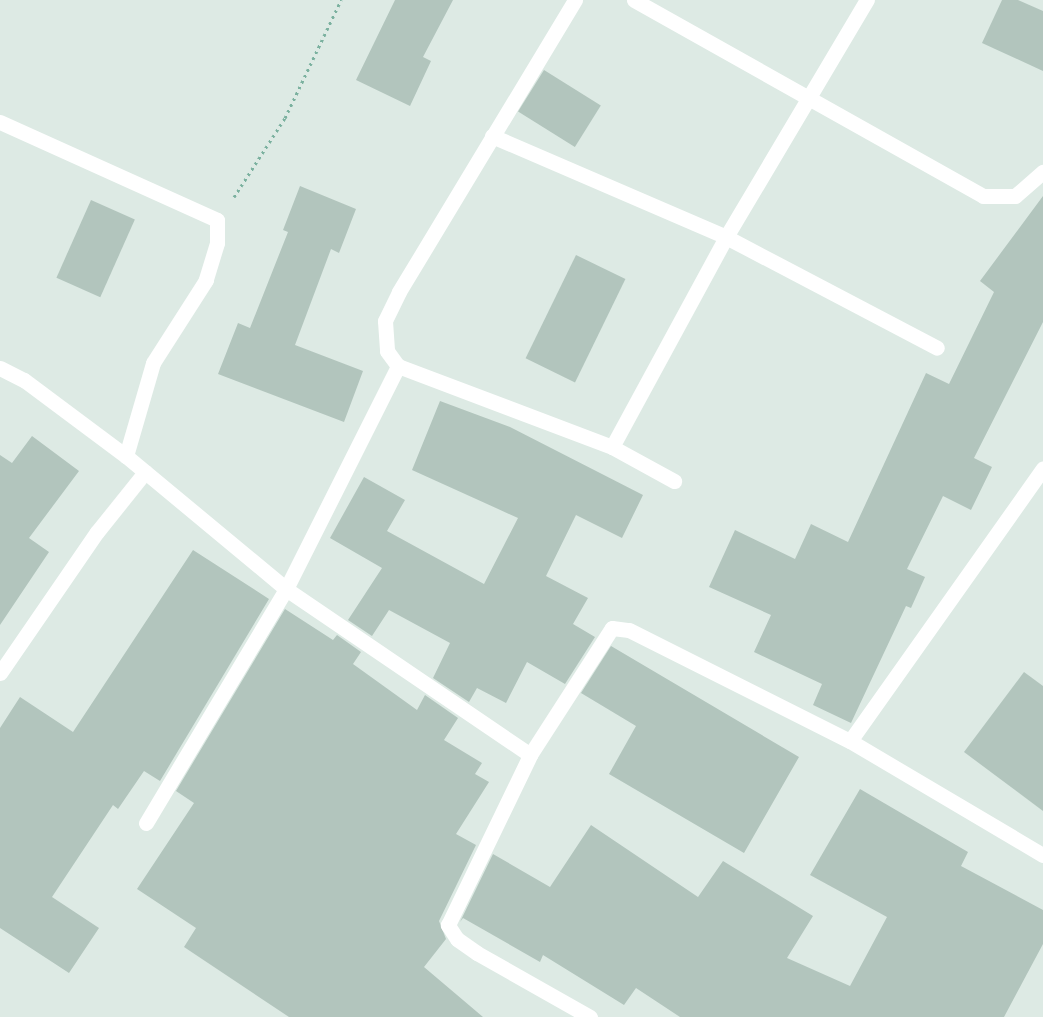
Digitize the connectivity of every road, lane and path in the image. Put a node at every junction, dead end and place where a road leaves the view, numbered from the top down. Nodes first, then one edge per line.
1 (341, 0) edge
2 (575, 0) edge
3 (634, 0) edge
4 (867, 0) edge
5 (811, 98) junction
6 (0, 122) edge
7 (492, 136) junction
8 (1043, 172) edge
9 (217, 220) junction
10 (726, 237) junction
11 (938, 348) dead end
12 (398, 366) junction
13 (0, 368) edge
14 (612, 448) junction
15 (126, 456) junction
16 (1043, 468) edge
17 (145, 472) junction
18 (674, 481) dead end
19 (286, 589) junction
20 (0, 673) edge
21 (850, 741) junction
22 (530, 755) junction
23 (146, 823) dead end
24 (1043, 855) edge
25 (590, 1017) edge

1 - 9 path
2 - 7 street
3 - 5 street
4 - 5 street
5 - 8 street
5 - 10 street
6 - 9 street
7 - 10 street
7 - 12 street
9 - 15 street
10 - 11 street
10 - 14 street
12 - 14 street
12 - 19 street
13 - 15 street
14 - 18 street
15 - 17 street
16 - 21 street
17 - 19 street
17 - 20 street
19 - 22 street
19 - 23 street
21 - 22 street
21 - 24 street
22 - 25 street

